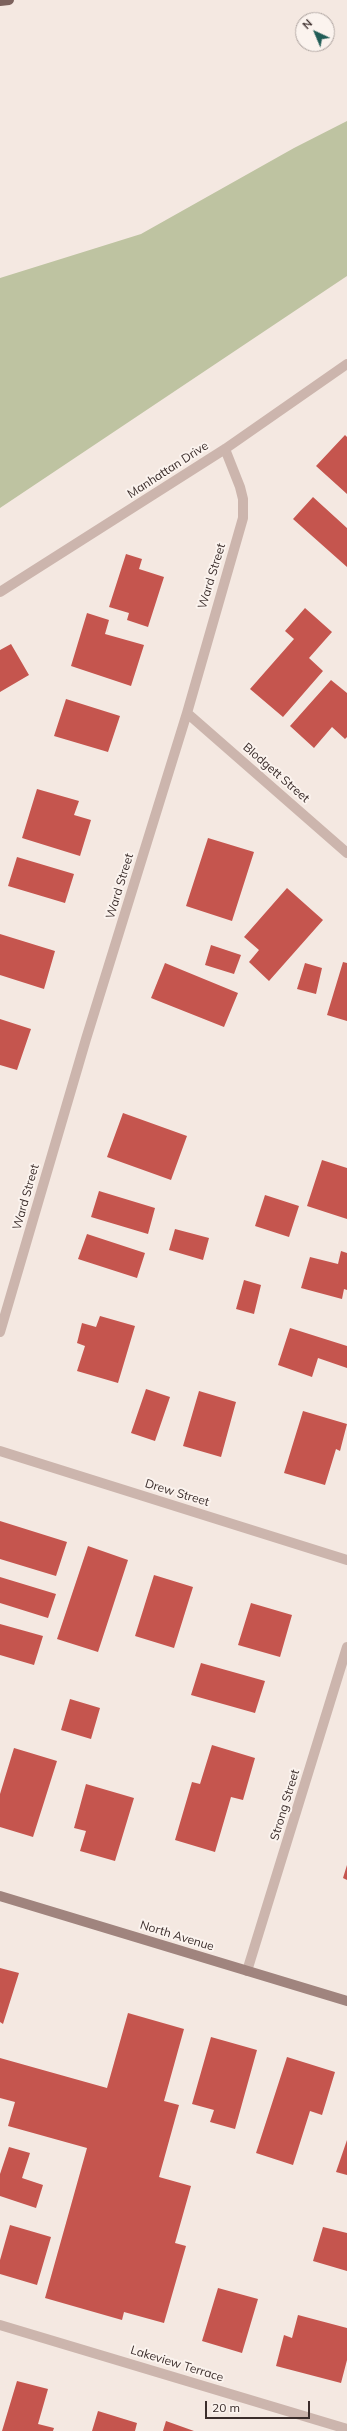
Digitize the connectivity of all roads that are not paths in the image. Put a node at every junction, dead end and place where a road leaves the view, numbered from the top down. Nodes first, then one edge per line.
1 (9, 0) edge
2 (0, 1) edge
3 (347, 364) edge
4 (225, 449) junction
5 (0, 592) edge
6 (187, 713) junction
7 (347, 853) edge
8 (0, 1332) edge
9 (0, 1451) edge
10 (347, 1560) edge
11 (347, 1647) edge
12 (0, 1896) edge
13 (247, 1971) junction
14 (347, 2001) edge
15 (0, 2325) edge
16 (347, 2428) edge

1 - 2 main road
3 - 4 street, Manhattan Drive
4 - 5 street, Manhattan Drive
4 - 6 street, Ward Street
6 - 7 street, Blodgett Street
6 - 8 street, Ward Street
9 - 10 street, Drew Street
11 - 13 street, Strong Street
12 - 13 main road, North Avenue
13 - 14 main road, North Avenue
15 - 16 street, Lakeview Terrace

